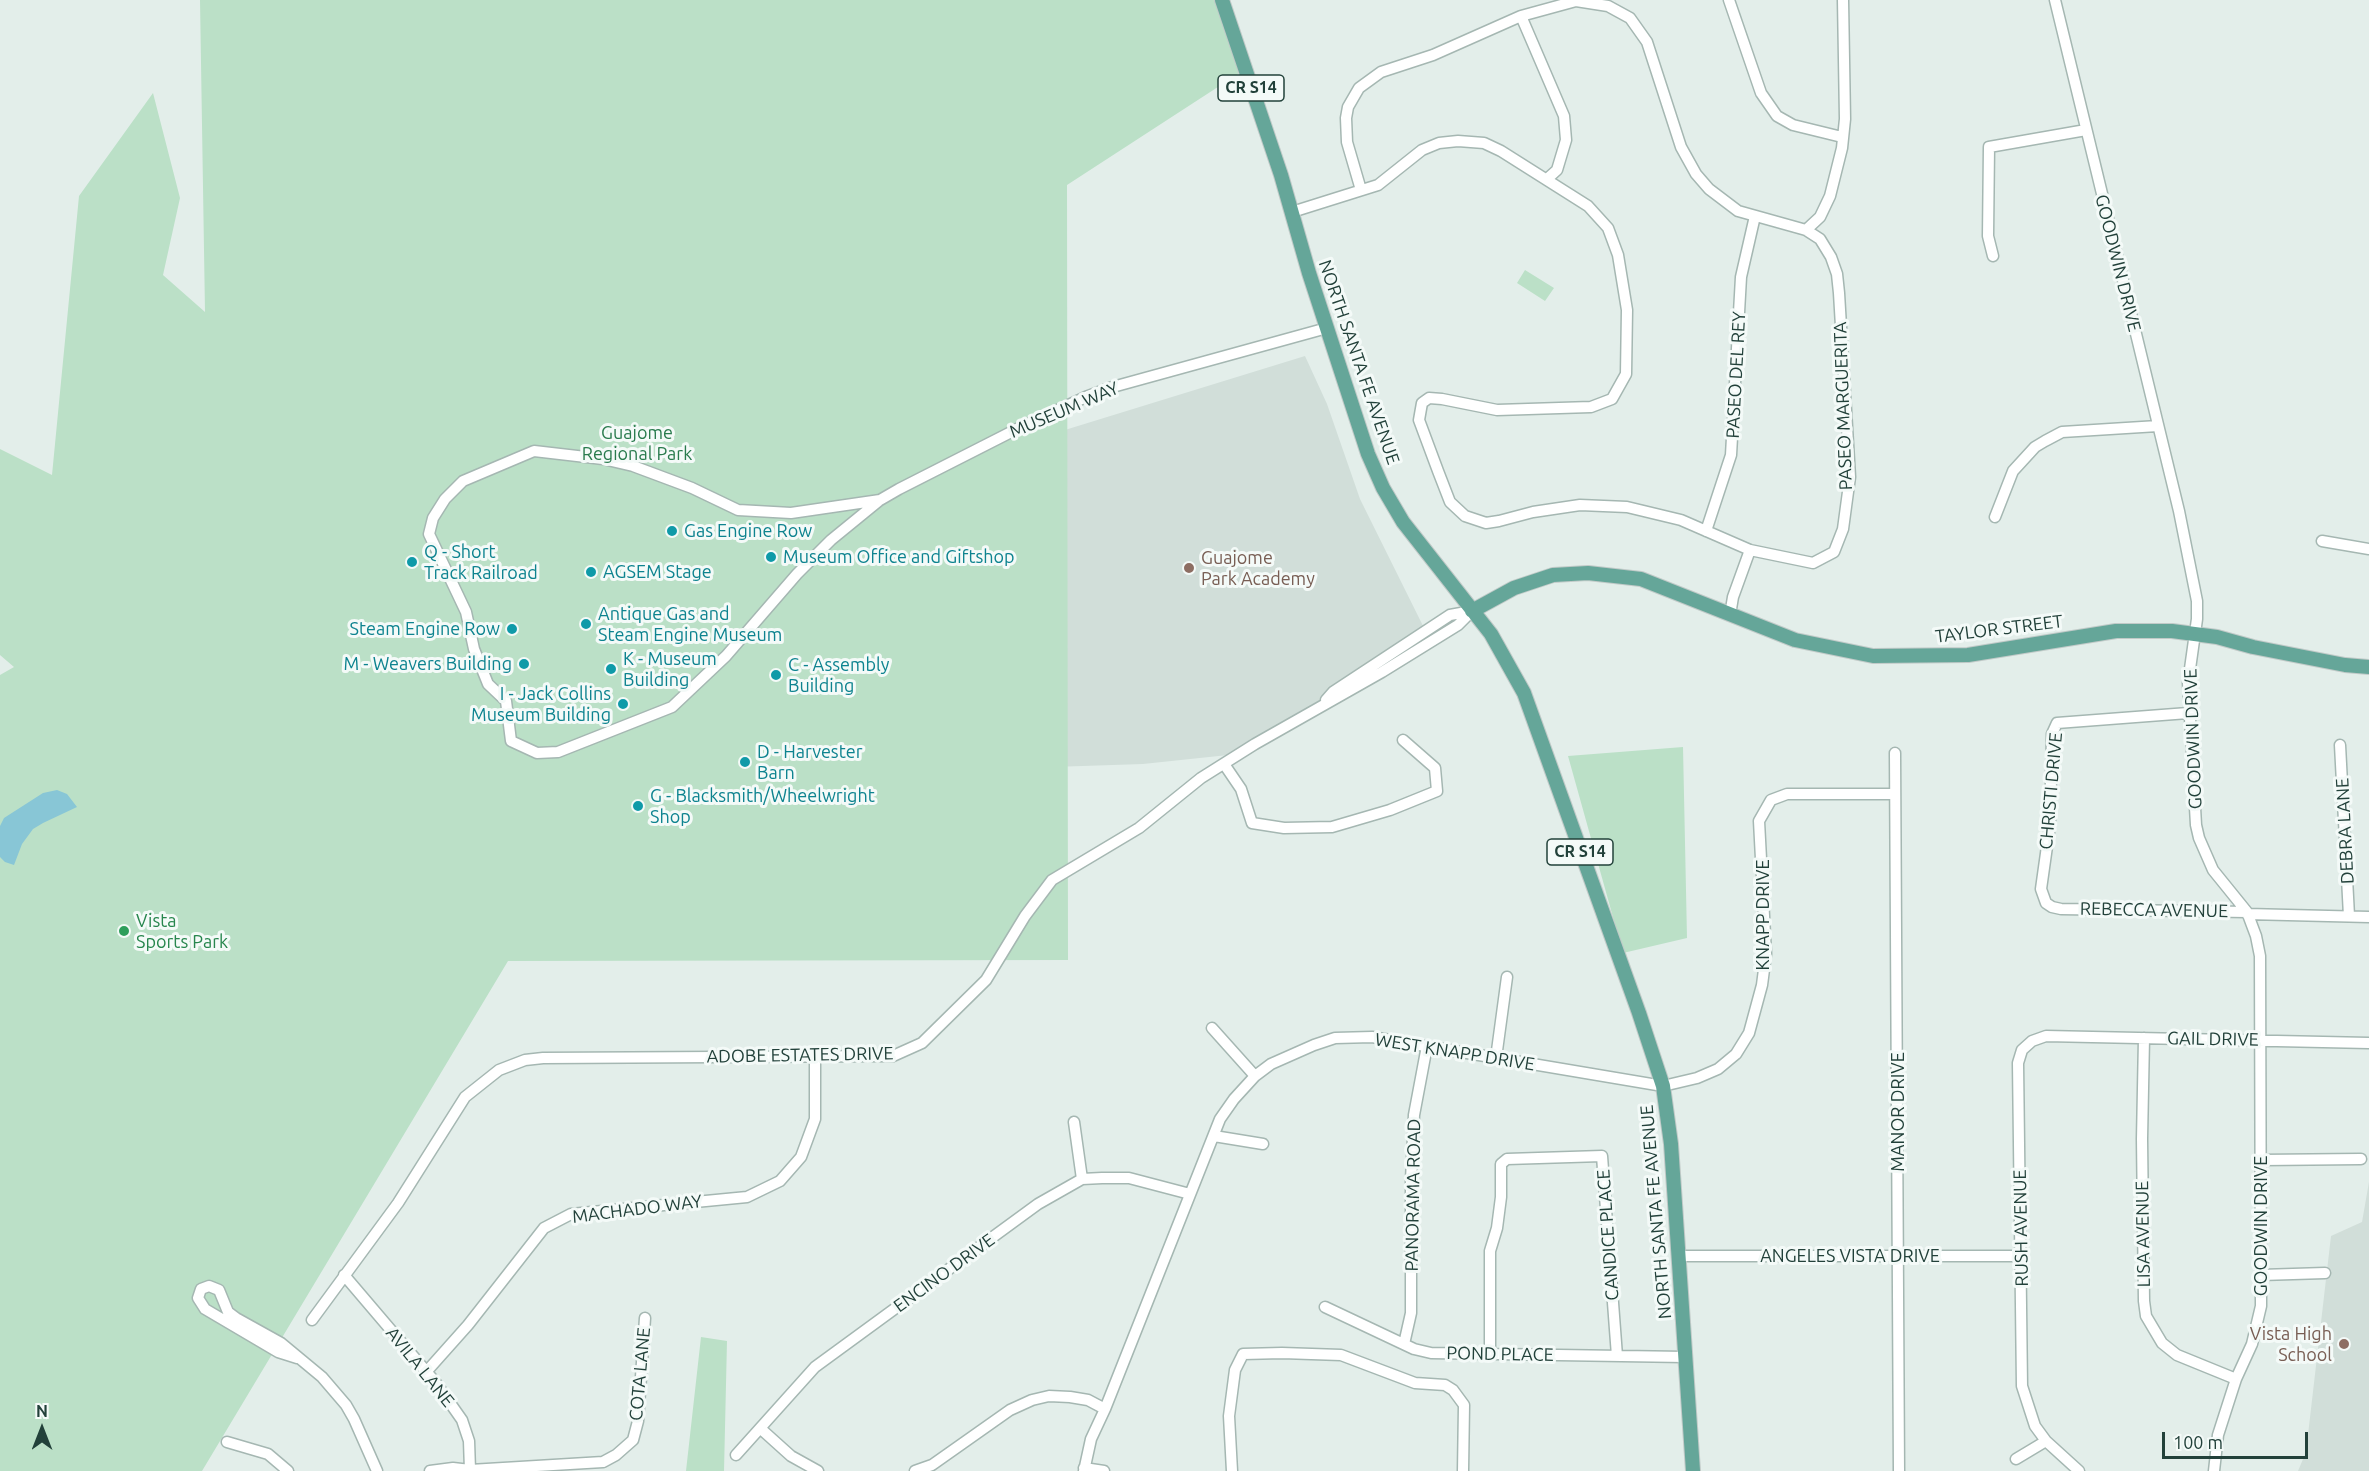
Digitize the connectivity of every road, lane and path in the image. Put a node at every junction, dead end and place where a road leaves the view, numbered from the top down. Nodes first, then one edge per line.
1 (1222, 0) edge
2 (1729, 0) edge
3 (1843, 0) edge
4 (2055, 0) edge
5 (1610, 3) edge
6 (1521, 16) junction
7 (2086, 130) junction
8 (1842, 137) junction
9 (1547, 179) junction
10 (1361, 190) junction
11 (1292, 212) junction
12 (1755, 216) junction
13 (1806, 230) junction
14 (1993, 256) dead end
15 (1327, 328) junction
16 (2157, 426) junction
17 (880, 500) junction
18 (1995, 517) dead end
19 (1707, 531) junction
20 (2322, 541) dead end
21 (2369, 549) edge
22 (1750, 550) junction
23 (1472, 611) junction
24 (1730, 615) junction
25 (2194, 634) junction
26 (2369, 667) edge
27 (2188, 713) junction
28 (1403, 740) dead end
29 (2340, 745) dead end
30 (1895, 753) dead end
31 (1224, 764) junction
32 (1895, 794) junction
33 (2061, 909) joint
34 (2247, 913) junction
35 (2349, 916) junction
36 (2369, 917) edge
37 (1507, 977) dead end
38 (1212, 1028) dead end
39 (2057, 1036) joint
40 (2144, 1038) junction
41 (2261, 1040) junction
42 (2369, 1043) edge
43 (1426, 1047) junction
44 (815, 1057) junction
45 (1496, 1058) junction
46 (1256, 1076) junction
47 (1663, 1086) junction
48 (1074, 1122) dead end
49 (1214, 1136) junction
50 (1263, 1144) dead end
51 (2361, 1159) dead end
52 (2261, 1160) junction
53 (1083, 1179) junction
54 (1190, 1194) junction
55 (1678, 1256) junction
56 (1899, 1256) junction
57 (2022, 1256) junction
58 (2325, 1273) dead end
59 (344, 1275) junction
60 (2261, 1275) junction
61 (1325, 1307) dead end
62 (645, 1318) dead end
63 (312, 1320) dead end
64 (1404, 1344) junction
65 (1490, 1354) junction
66 (1617, 1356) junction
67 (1685, 1357) junction
68 (297, 1358) junction
69 (427, 1371) junction
70 (2236, 1379) junction
71 (1105, 1409) junction
72 (761, 1429) junction
73 (2046, 1441) junction
74 (226, 1442) dead end
75 (736, 1455) dead end
76 (2016, 1459) dead end
77 (1084, 1470) edge
78 (288, 1471) edge
79 (377, 1471) edge
80 (430, 1471) edge
81 (470, 1471) edge
82 (818, 1471) edge
83 (915, 1471) edge
84 (1104, 1471) edge
85 (1232, 1471) edge
86 (1463, 1471) edge
87 (1693, 1471) edge
88 (1899, 1471) edge
89 (2079, 1471) edge
90 (2214, 1471) edge

1 - 11 main road, NORTH SANTA FE AVENUE / CR S14
2 - 8 street
3 - 8 street
4 - 7 street, GOODWIN DRIVE
5 - 6 street, PASEO MARGUERITA
5 - 12 street, PASEO MARGUERITA
6 - 9 street
6 - 10 street, PASEO MARGUERITA
7 - 14 street
7 - 16 street, GOODWIN DRIVE
8 - 13 street
9 - 10 street, PASEO MARGUERITA
9 - 19 street, PASEO MARGUERITA
10 - 11 street
11 - 15 main road, NORTH SANTA FE AVENUE / CR S14
12 - 13 street, PASEO MARGUERITA
12 - 19 street, PASEO DEL REY
13 - 22 street, PASEO MARGUERITA
15 - 17 street, MUSEUM WAY
15 - 23 main road, NORTH SANTA FE AVENUE / CR S14
16 - 18 street
16 - 25 street, GOODWIN DRIVE
17 - 17 street, MUSEUM WAY
19 - 22 street, PASEO MARGUERITA
20 - 21 street
22 - 24 street
23 - 24 main road, TAYLOR STREET
23 - 31 street, ADOBE ESTATES DRIVE
23 - 47 main road, NORTH SANTA FE AVENUE / CR S14
24 - 25 main road, TAYLOR STREET
25 - 26 main road, TAYLOR STREET
25 - 27 street, GOODWIN DRIVE
27 - 33 street, CHRISTI DRIVE
27 - 34 street, GOODWIN DRIVE
28 - 31 street
29 - 35 street, DEBRA LANE
30 - 32 street, MANOR DRIVE
31 - 44 street, ADOBE ESTATES DRIVE
32 - 47 street, KNAPP DRIVE
32 - 56 street, MANOR DRIVE
33 - 34 street, REBECCA AVENUE
34 - 35 street, REBECCA AVENUE
34 - 41 street, GOODWIN DRIVE
35 - 36 street, REBECCA AVENUE
37 - 45 street
38 - 46 street
39 - 40 street, GAIL DRIVE
39 - 57 street, RUSH AVENUE
40 - 41 street, GAIL DRIVE
40 - 70 street, LISA AVENUE
41 - 42 street, GAIL DRIVE
41 - 52 street, GOODWIN DRIVE
43 - 45 street, WEST KNAPP DRIVE
43 - 46 street, WEST KNAPP DRIVE
43 - 64 street, PANORAMA ROAD
44 - 59 street, ADOBE ESTATES DRIVE
44 - 69 street, MACHADO WAY
45 - 47 street, WEST KNAPP DRIVE
46 - 49 street, WEST KNAPP DRIVE
47 - 55 main road, NORTH SANTA FE AVENUE / CR S14
48 - 53 street
49 - 50 street
49 - 54 street, WEST KNAPP DRIVE
51 - 52 street
52 - 60 street, GOODWIN DRIVE
53 - 54 street, ENCINO DRIVE
53 - 72 street, ENCINO DRIVE
54 - 71 street, WEST KNAPP DRIVE
55 - 56 street, ANGELES VISTA DRIVE
55 - 67 main road, NORTH SANTA FE AVENUE / CR S14
56 - 57 street, ANGELES VISTA DRIVE
56 - 88 street, MANOR DRIVE
57 - 73 street, RUSH AVENUE
58 - 60 street
59 - 63 street, ADOBE ESTATES DRIVE
59 - 69 street, AVILA LANE
60 - 70 street, GOODWIN DRIVE
61 - 64 street, POND PLACE
62 - 81 street, COTA LANE
64 - 65 street, POND PLACE
65 - 66 street, POND PLACE
65 - 66 street, CANDICE PLACE
66 - 67 street, POND PLACE
67 - 87 main road, NORTH SANTA FE AVENUE / CR S14
68 - 68 street
68 - 79 street
69 - 81 street, AVILA LANE
70 - 90 street, GOODWIN DRIVE
71 - 77 street, WEST KNAPP DRIVE
71 - 83 street
72 - 75 street, ENCINO DRIVE
72 - 82 street
73 - 76 street
73 - 89 street, RUSH AVENUE
74 - 78 street
77 - 84 street
80 - 81 street, COTA LANE
85 - 86 street

